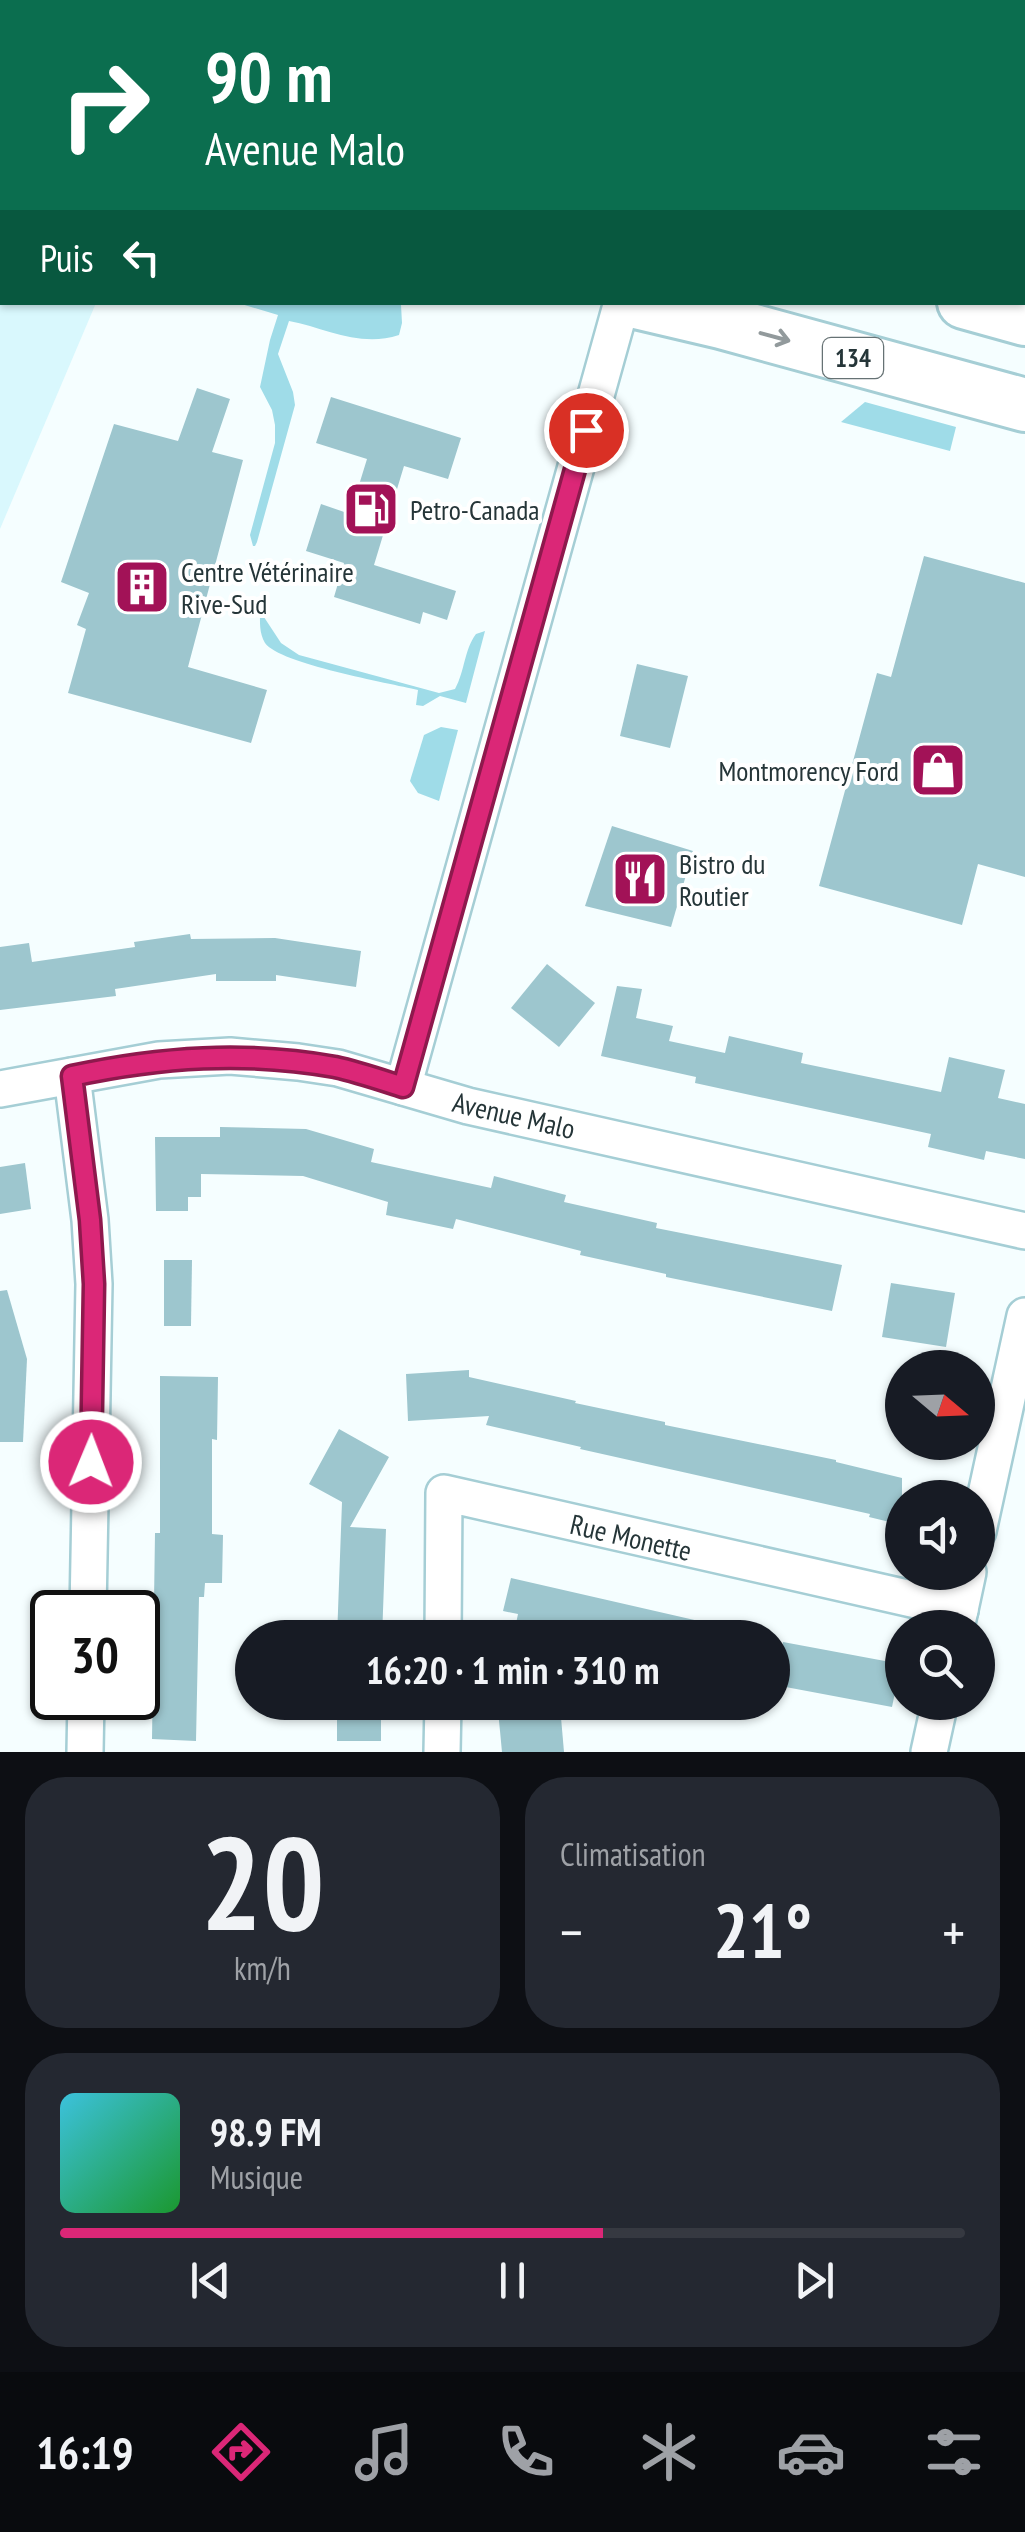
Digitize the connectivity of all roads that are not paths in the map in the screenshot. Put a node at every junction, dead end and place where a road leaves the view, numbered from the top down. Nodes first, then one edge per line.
1 (621, 305) edge
2 (649, 305) edge
3 (975, 305) edge
4 (1025, 319) edge
5 (1025, 405) edge
6 (72, 1076) junction
7 (403, 1087) junction
8 (0, 1089) edge
9 (1025, 1231) edge
10 (1025, 1316) edge
11 (989, 1480) edge
12 (88, 1590) edge
13 (921, 1610) edge
14 (443, 1620) edge
15 (86, 1720) edge
16 (443, 1720) edge
17 (936, 1720) edge
18 (85, 1752) edge
19 (442, 1752) edge
20 (929, 1752) edge

1 - 7 street
2 -> 5 main road, 134
3 - 4 main road
6 - 7 street, Avenue Malo
6 - 8 street, Avenue Malo
6 - 12 street
7 - 9 street, Avenue Malo
10 - 11 street
13 - 14 street, Rue Monette
15 - 18 street
16 - 19 street
17 - 20 street

